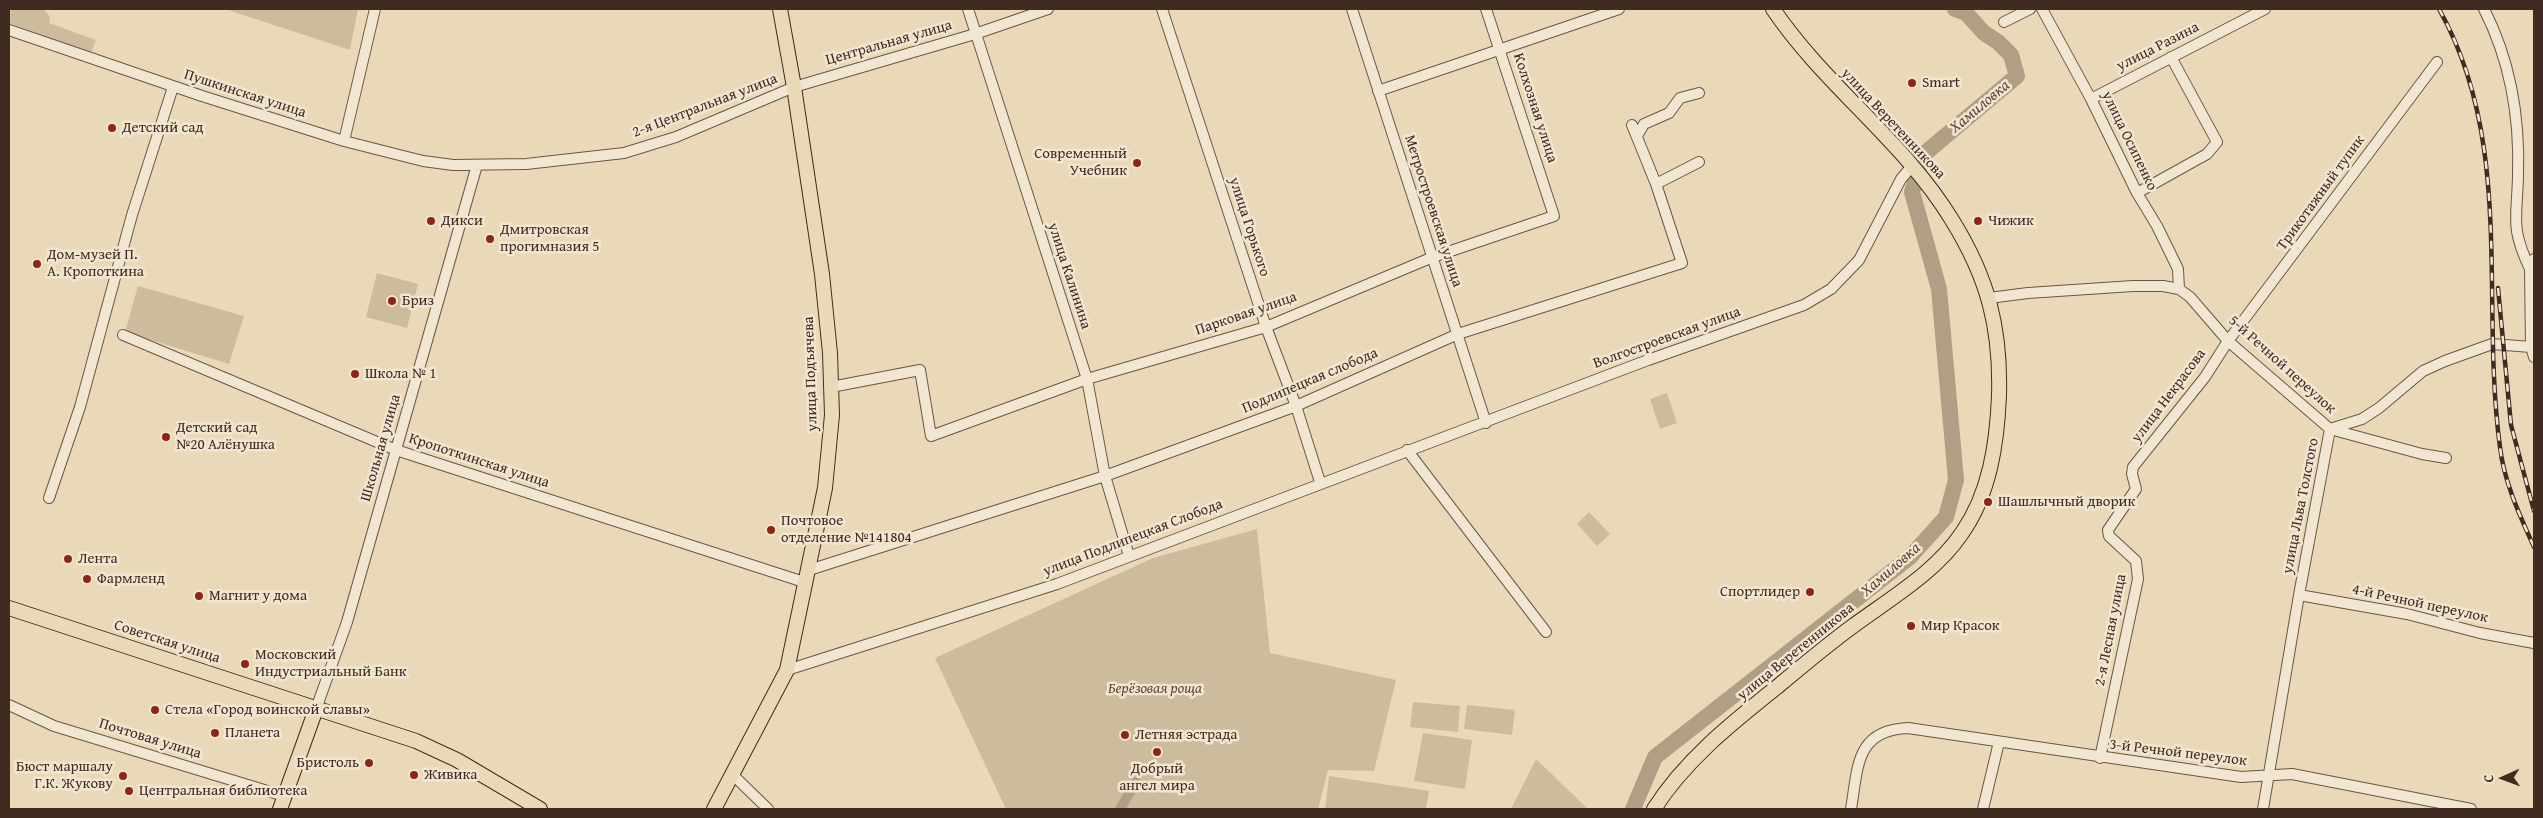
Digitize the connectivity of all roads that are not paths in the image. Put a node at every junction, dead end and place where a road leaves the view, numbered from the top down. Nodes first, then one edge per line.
1 (374, 9) edge
2 (780, 9) edge
3 (968, 9) edge
4 (1048, 9) edge
5 (1162, 9) edge
6 (1352, 9) edge
7 (1486, 9) edge
8 (1618, 9) edge
9 (1773, 9) edge
10 (2030, 9) edge
11 (2042, 9) edge
12 (2265, 9) edge
13 (2484, 9) edge
14 (2004, 22) dead end
15 (9, 30) edge
16 (975, 34) junction
17 (1500, 50) junction
18 (2172, 57) junction
19 (2436, 62) dead end
20 (173, 86) junction
21 (794, 87) junction
22 (1378, 92) junction
23 (1700, 93) dead end
24 (2092, 99) junction
25 (1632, 125) dead end
26 (1637, 136) junction
27 (344, 141) junction
28 (1700, 162) dead end
29 (477, 165) junction
30 (1912, 166) junction
31 (1656, 184) junction
32 (2137, 193) junction
33 (1554, 216) joint
34 (1433, 257) junction
35 (2532, 264) edge
36 (2179, 289) junction
37 (1989, 298) junction
38 (1266, 326) junction
39 (1458, 334) junction
40 (123, 335) dead end
41 (2228, 341) junction
42 (2532, 352) edge
43 (1087, 379) junction
44 (831, 387) junction
45 (1296, 406) junction
46 (1486, 423) junction
47 (2330, 429) junction
48 (396, 450) junction
49 (1407, 450) junction
50 (2446, 458) dead end
51 (2133, 467) joint
52 (1105, 476) junction
53 (1320, 482) junction
54 (49, 498) dead end
55 (1129, 556) junction
56 (808, 577) junction
57 (2299, 595) junction
58 (9, 608) edge
59 (1546, 632) dead end
60 (2534, 643) edge
61 (787, 670) junction
62 (9, 705) edge
63 (316, 709) junction
64 (1999, 742) junction
65 (2100, 758) junction
66 (734, 775) junction
67 (2268, 776) junction
68 (284, 796) junction
69 (280, 809) edge
70 (540, 809) edge
71 (714, 809) edge
72 (768, 809) edge
73 (1654, 809) edge
74 (1852, 809) edge
75 (1983, 809) edge
76 (2263, 809) edge
77 (2472, 809) edge

1 - 27 street
2 - 21 main road, улица Подъячева
3 - 16 street, улица Калинина
4 - 16 street, Центральная улица
5 - 38 street, улица Горького
6 - 22 street, Метростроевская улица
7 - 17 street, Колхозная улица
8 - 17 street
9 - 30 main road, улица Веретенникова
10 - 14 street
11 - 24 street, улица Осипенко
12 - 18 street, улица Разина
13 - 35 street
15 - 20 street, Пушкинская улица
16 - 21 street, Центральная улица
16 - 43 street, улица Калинина
17 - 22 street
17 - 33 street, Колхозная улица
18 - 24 street, улица Разина
18 - 32 street
19 - 41 street, Трикотажный тупик
20 - 27 street, Пушкинская улица
20 - 54 street
21 - 29 street, 2-я Центральная улица
21 - 44 main road, улица Подъячева
22 - 34 street, Метростроевская улица
23 - 26 street
24 - 32 street, улица Осипенко
25 - 26 street, Подлипецкая слобода
26 - 31 street, Подлипецкая слобода
27 - 29 street, Пушкинская улица
28 - 31 street
29 - 48 street, Школьная улица
30 - 37 main road, улица Веретенникова
30 - 46 street, Волгостроевская улица
31 - 39 street, Подлипецкая слобода
32 - 36 street, улица Осипенко
33 - 34 street, Парковая улица
34 - 38 street, Парковая улица
34 - 39 street, Метростроевская улица
35 - 42 street
36 - 37 street
36 - 41 street, 5-й Речной переулок
37 - 73 main road, улица Веретенникова
38 - 43 street, Парковая улица
38 - 45 street, улица Горького
39 - 45 street, Подлипецкая слобода
39 - 46 street, Метростроевская улица
40 - 48 street, Кропоткинская улица
41 - 47 street, 5-й Речной переулок
41 - 51 street, улица Некрасова
42 - 47 street, улица Льва Толстого
43 - 44 street, Парковая улица
43 - 52 street, улица Калинина
44 - 56 main road, улица Подъячева
45 - 52 street, Подлипецкая слобода
45 - 53 street, улица Горького
46 - 49 street, улица Подлипецкая Слобода
47 - 50 street, 5-й Речной переулок
47 - 57 street, улица Льва Толстого
48 - 56 street, Кропоткинская улица
48 - 63 street, Школьная улица
49 - 53 street, улица Подлипецкая Слобода
49 - 59 street
51 - 65 street, 2-я Лесная улица
52 - 55 street, улица Калинина
52 - 56 street, Подлипецкая слобода
53 - 55 street, улица Подлипецкая Слобода
55 - 61 street, улица Подлипецкая Слобода
56 - 61 main road, улица Подъячева
57 - 60 street, 4-й Речной переулок
57 - 67 street, улица Льва Толстого
58 - 63 main road, Советская улица
61 - 66 main road, улица Подъячева
62 - 68 street, Почтовая улица
63 - 68 main road
63 - 70 main road, Советская улица
64 - 65 street, 3-й Речной переулок
64 - 74 street, 3-й Речной переулок
64 - 75 street
65 - 67 street, 3-й Речной переулок
66 - 71 main road, улица Подъячева
66 - 72 street
67 - 76 street, улица Льва Толстого
67 - 77 street, 3-й Речной переулок
68 - 69 main road

